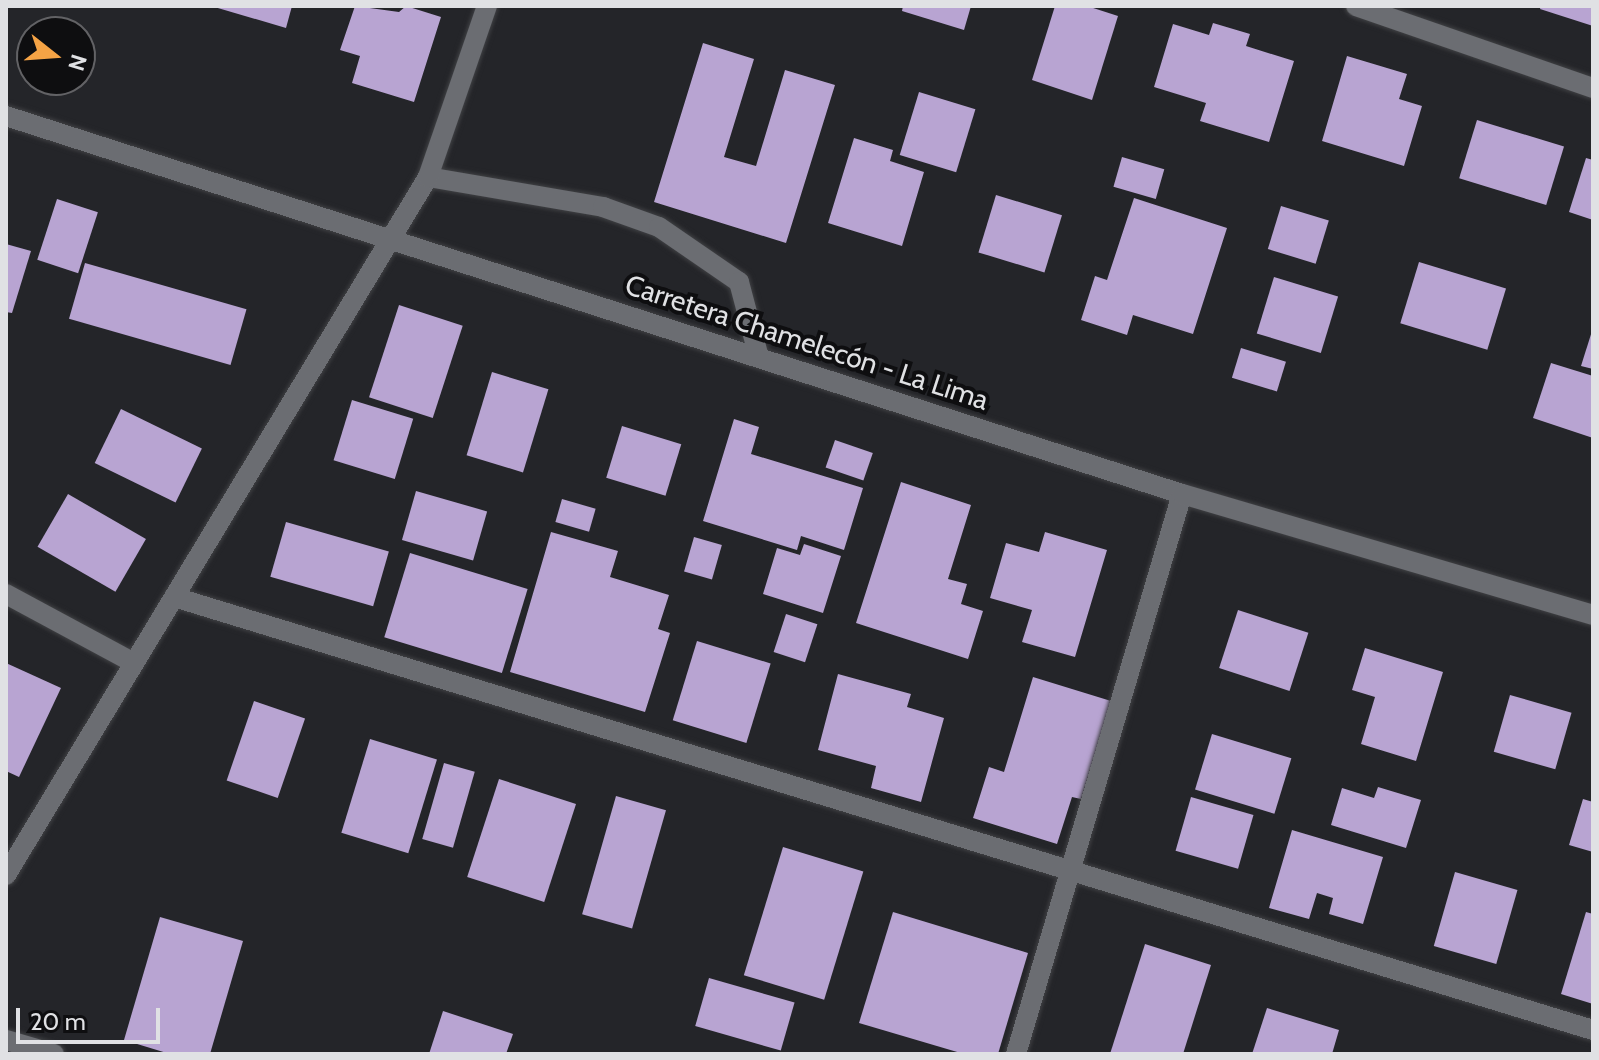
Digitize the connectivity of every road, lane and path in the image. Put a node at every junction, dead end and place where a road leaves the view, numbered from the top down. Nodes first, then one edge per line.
1 (487, 6) edge
2 (1356, 6) edge
3 (1593, 88) edge
4 (6, 116) edge
5 (428, 177) junction
6 (389, 241) junction
7 (758, 354) junction
8 (1182, 494) junction
9 (6, 594) edge
10 (174, 597) junction
11 (1593, 615) edge
12 (134, 663) junction
13 (1070, 866) junction
14 (6, 875) edge
15 (1593, 1030) edge
16 (6, 1040) edge
17 (54, 1054) edge
18 (1016, 1054) edge

1 - 5 street
2 - 3 street
4 - 6 street, Carretera Chamelecón - La Lima
5 - 6 street
5 - 7 street
6 - 7 street, Carretera Chamelecón - La Lima
6 - 10 street
7 - 8 street, Carretera Chamelecón - La Lima
8 - 11 street, Carretera Chamelecón - La Lima
8 - 13 street
9 - 12 street
10 - 12 street
10 - 13 street
12 - 14 street
13 - 15 street
13 - 18 street
16 - 17 street

